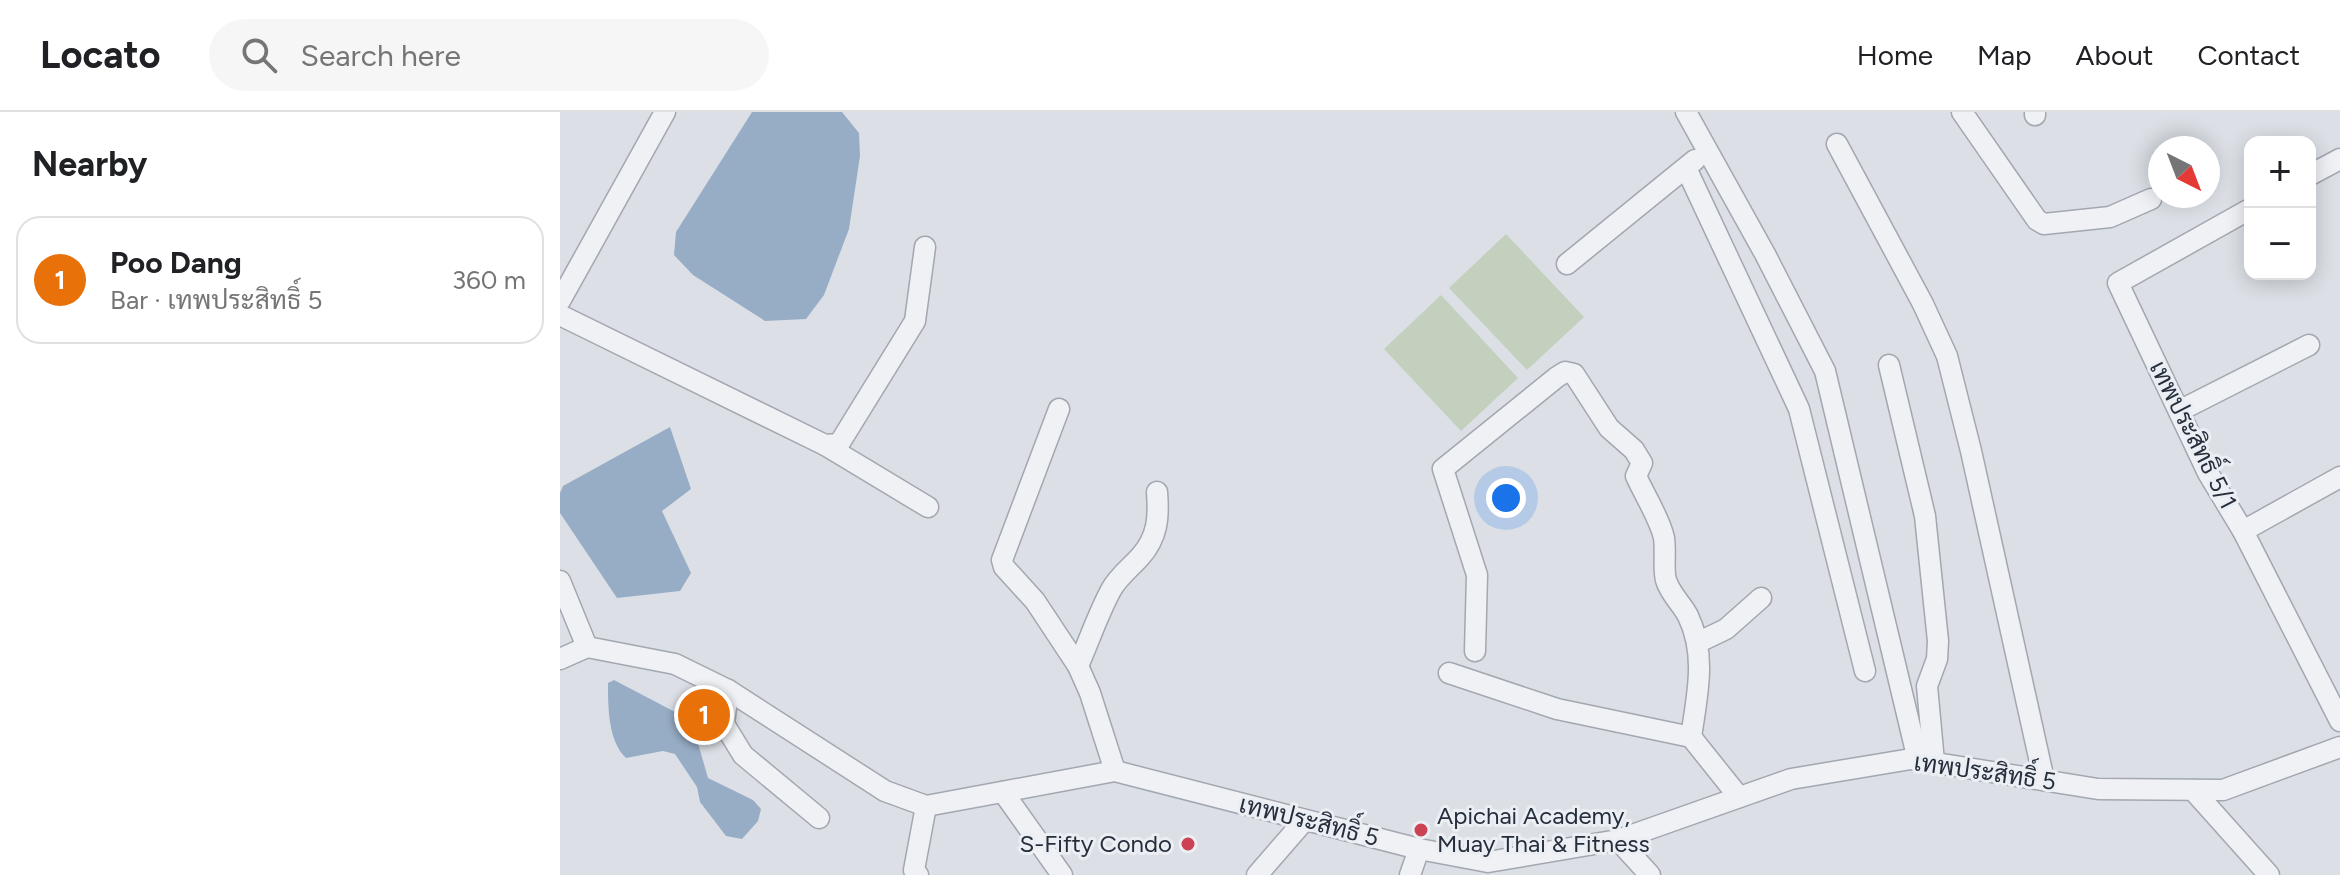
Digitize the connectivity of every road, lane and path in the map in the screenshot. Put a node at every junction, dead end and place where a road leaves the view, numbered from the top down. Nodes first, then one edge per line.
1 (665, 112) edge
2 (1686, 112) edge
3 (1962, 112) edge
4 (1837, 144) dead end
5 (1707, 150) junction
6 (2340, 159) edge
7 (1686, 168) junction
8 (2316, 172) edge
9 (2148, 200) edge
10 (2244, 212) edge
11 (925, 247) dead end
12 (1567, 264) dead end
13 (560, 301) edge
14 (560, 315) edge
15 (2309, 345) dead end
16 (1889, 365) dead end
17 (1059, 409) dead end
18 (2179, 411) junction
19 (825, 445) junction
20 (2340, 477) edge
21 (1157, 492) dead end
22 (928, 507) dead end
23 (2243, 531) junction
24 (560, 581) edge
25 (1761, 598) dead end
26 (1699, 642) junction
27 (587, 647) junction
28 (1475, 651) dead end
29 (560, 659) edge
30 (1078, 666) junction
31 (1865, 671) dead end
32 (1449, 673) dead end
33 (728, 690) junction
34 (2340, 721) edge
35 (1691, 737) junction
36 (2340, 747) edge
37 (1926, 761) junction
38 (1115, 771) junction
39 (2044, 780) junction
40 (2193, 790) junction
41 (1003, 792) junction
42 (1739, 797) junction
43 (926, 806) junction
44 (819, 818) dead end
45 (1304, 821) junction
46 (1618, 840) junction
47 (1419, 849) junction
48 (1493, 868) edge
49 (913, 873) edge
50 (1062, 875) edge
51 (1257, 875) edge
52 (1410, 875) edge
53 (1650, 875) edge
54 (2269, 875) edge

1 - 13 street
2 - 5 street
3 - 9 street
4 - 39 street
5 - 7 street
5 - 37 street
6 - 8 street
7 - 12 street
7 - 31 street
10 - 18 street, เทพประสิทธิ์ 5/1
11 - 19 street
14 - 19 street
15 - 18 street
16 - 37 street
17 - 30 street
18 - 23 street, เทพประสิทธิ์ 5/1
19 - 22 street
20 - 23 street
21 - 30 street
23 - 34 street, เทพประสิทธิ์ 5/1
24 - 27 street
25 - 26 street
26 - 28 street
26 - 35 street
27 - 29 street
27 - 33 street
30 - 38 street
32 - 35 street
33 - 43 street
33 - 44 street
35 - 42 street
36 - 40 street, เทพประสิทธิ์ 5
37 - 39 street, เทพประสิทธิ์ 5
37 - 42 street, เทพประสิทธิ์ 5
38 - 41 street, เทพประสิทธิ์ 5
38 - 45 street, เทพประสิทธิ์ 5
39 - 40 street, เทพประสิทธิ์ 5
40 - 54 street
41 - 43 street, เทพประสิทธิ์ 5
41 - 50 street
42 - 46 street, เทพประสิทธิ์ 5
43 - 49 street
45 - 47 street, เทพประสิทธิ์ 5
45 - 51 street
46 - 48 street, เทพประสิทธิ์ 5
46 - 53 street
47 - 48 street, เทพประสิทธิ์ 5
47 - 52 street

